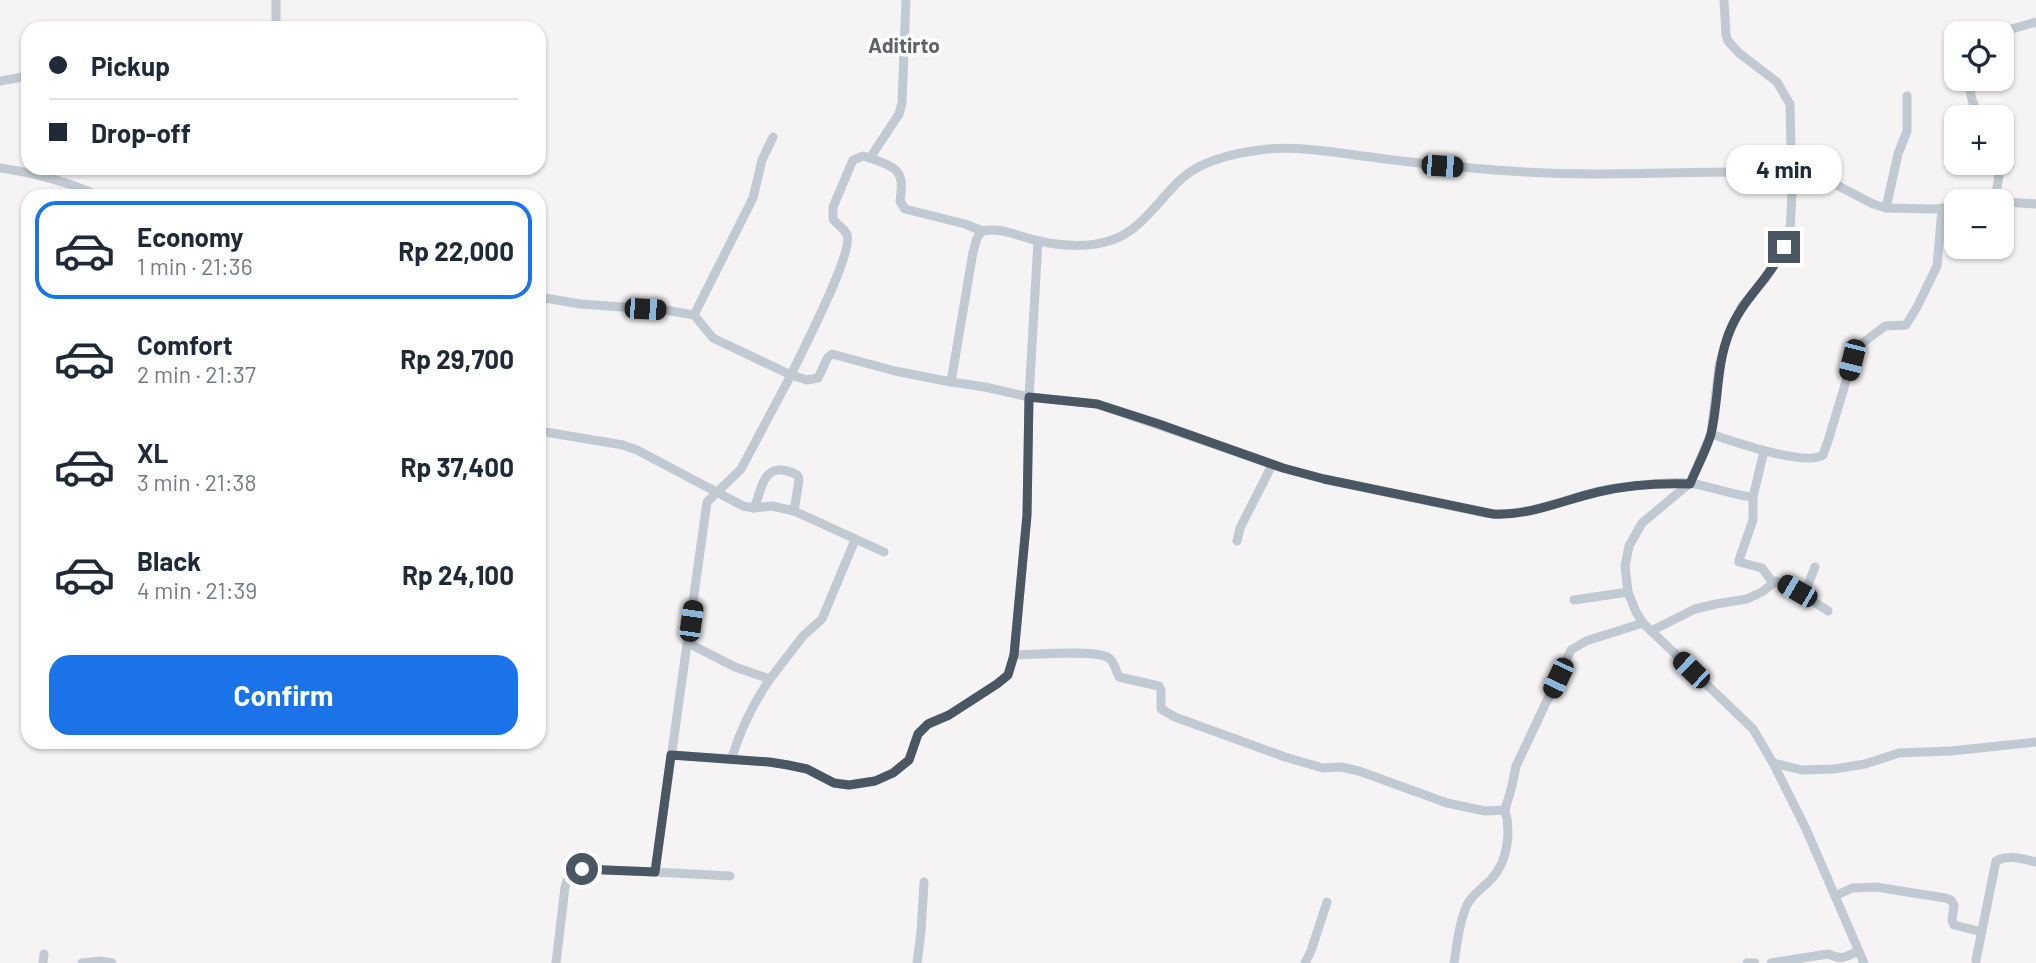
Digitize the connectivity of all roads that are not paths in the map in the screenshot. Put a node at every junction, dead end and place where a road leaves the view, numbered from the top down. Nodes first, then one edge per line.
1 (276, 0) edge
2 (906, 0) edge
3 (1724, 0) edge
4 (276, 21) edge
5 (2036, 22) edge
6 (2014, 28) edge
7 (21, 77) edge
8 (0, 81) edge
9 (1907, 96) dead end
10 (772, 137) dead end
11 (870, 158) junction
12 (0, 168) edge
13 (21, 171) edge
14 (1791, 172) junction
15 (42, 175) edge
16 (82, 189) edge
17 (2014, 202) edge
18 (2036, 204) edge
19 (1886, 208) junction
20 (1942, 209) joint
21 (982, 231) junction
22 (1038, 241) junction
23 (546, 298) edge
24 (694, 315) junction
25 (791, 374) junction
26 (951, 382) junction
27 (1029, 397) junction
28 (546, 432) edge
29 (1710, 435) junction
30 (1764, 451) junction
31 (1272, 465) junction
32 (1690, 484) junction
33 (715, 493) junction
34 (1753, 496) junction
35 (754, 508) junction
36 (794, 512) junction
37 (856, 540) junction
38 (1237, 541) dead end
39 (884, 552) dead end
40 (1815, 567) dead end
41 (1773, 583) junction
42 (1628, 592) junction
43 (1804, 595) junction
44 (1573, 600) dead end
45 (1828, 611) dead end
46 (1643, 622) junction
47 (1651, 631) junction
48 (688, 643) junction
49 (1014, 655) junction
50 (770, 679) junction
51 (2036, 742) edge
52 (671, 755) junction
53 (731, 760) junction
54 (1773, 763) junction
55 (1505, 810) junction
56 (2036, 862) edge
57 (655, 872) junction
58 (730, 876) dead end
59 (924, 882) dead end
60 (1835, 896) junction
61 (1326, 902) dead end
62 (1982, 932) junction
63 (1858, 951) junction
64 (1976, 960) dead end
65 (82, 963) edge
66 (112, 963) edge
67 (556, 963) edge
68 (917, 963) edge
69 (1305, 963) edge
70 (1454, 963) edge
71 (1747, 963) edge
72 (1755, 963) edge
73 (1772, 963) edge
74 (1864, 963) edge

1 - 4 street
2 - 11 street
3 - 14 street
5 - 6 street
7 - 8 street
9 - 19 street
10 - 24 street
11 - 21 street
11 - 25 street
12 - 13 street
14 - 19 street
14 - 22 street
14 - 29 street
15 - 16 street
17 - 18 street
19 - 20 street
20 - 30 street
21 - 22 street
21 - 26 street
22 - 27 street
23 - 24 street
24 - 25 street
25 - 26 street
25 - 33 street
26 - 27 street
27 - 31 street
27 - 49 street
28 - 33 street
29 - 30 street
29 - 32 street
30 - 34 street
31 - 32 street
31 - 38 street
32 - 34 street
32 - 42 street
33 - 35 street
33 - 48 street
34 - 41 street
35 - 36 street
35 - 36 street
36 - 37 street
37 - 39 street
37 - 50 street
40 - 43 street
41 - 43 street
41 - 47 street
42 - 44 street
42 - 46 street
43 - 45 street
46 - 47 street
46 - 55 street
47 - 54 street
48 - 50 street
48 - 52 street
49 - 53 street
49 - 55 street
50 - 53 street
51 - 54 street
52 - 53 street
52 - 57 street
54 - 60 street
55 - 70 street
56 - 62 street
57 - 58 street
57 - 67 street
59 - 68 street
60 - 62 street
60 - 63 street
61 - 69 street
62 - 64 street
63 - 73 street
63 - 74 street
65 - 66 street
71 - 72 street

